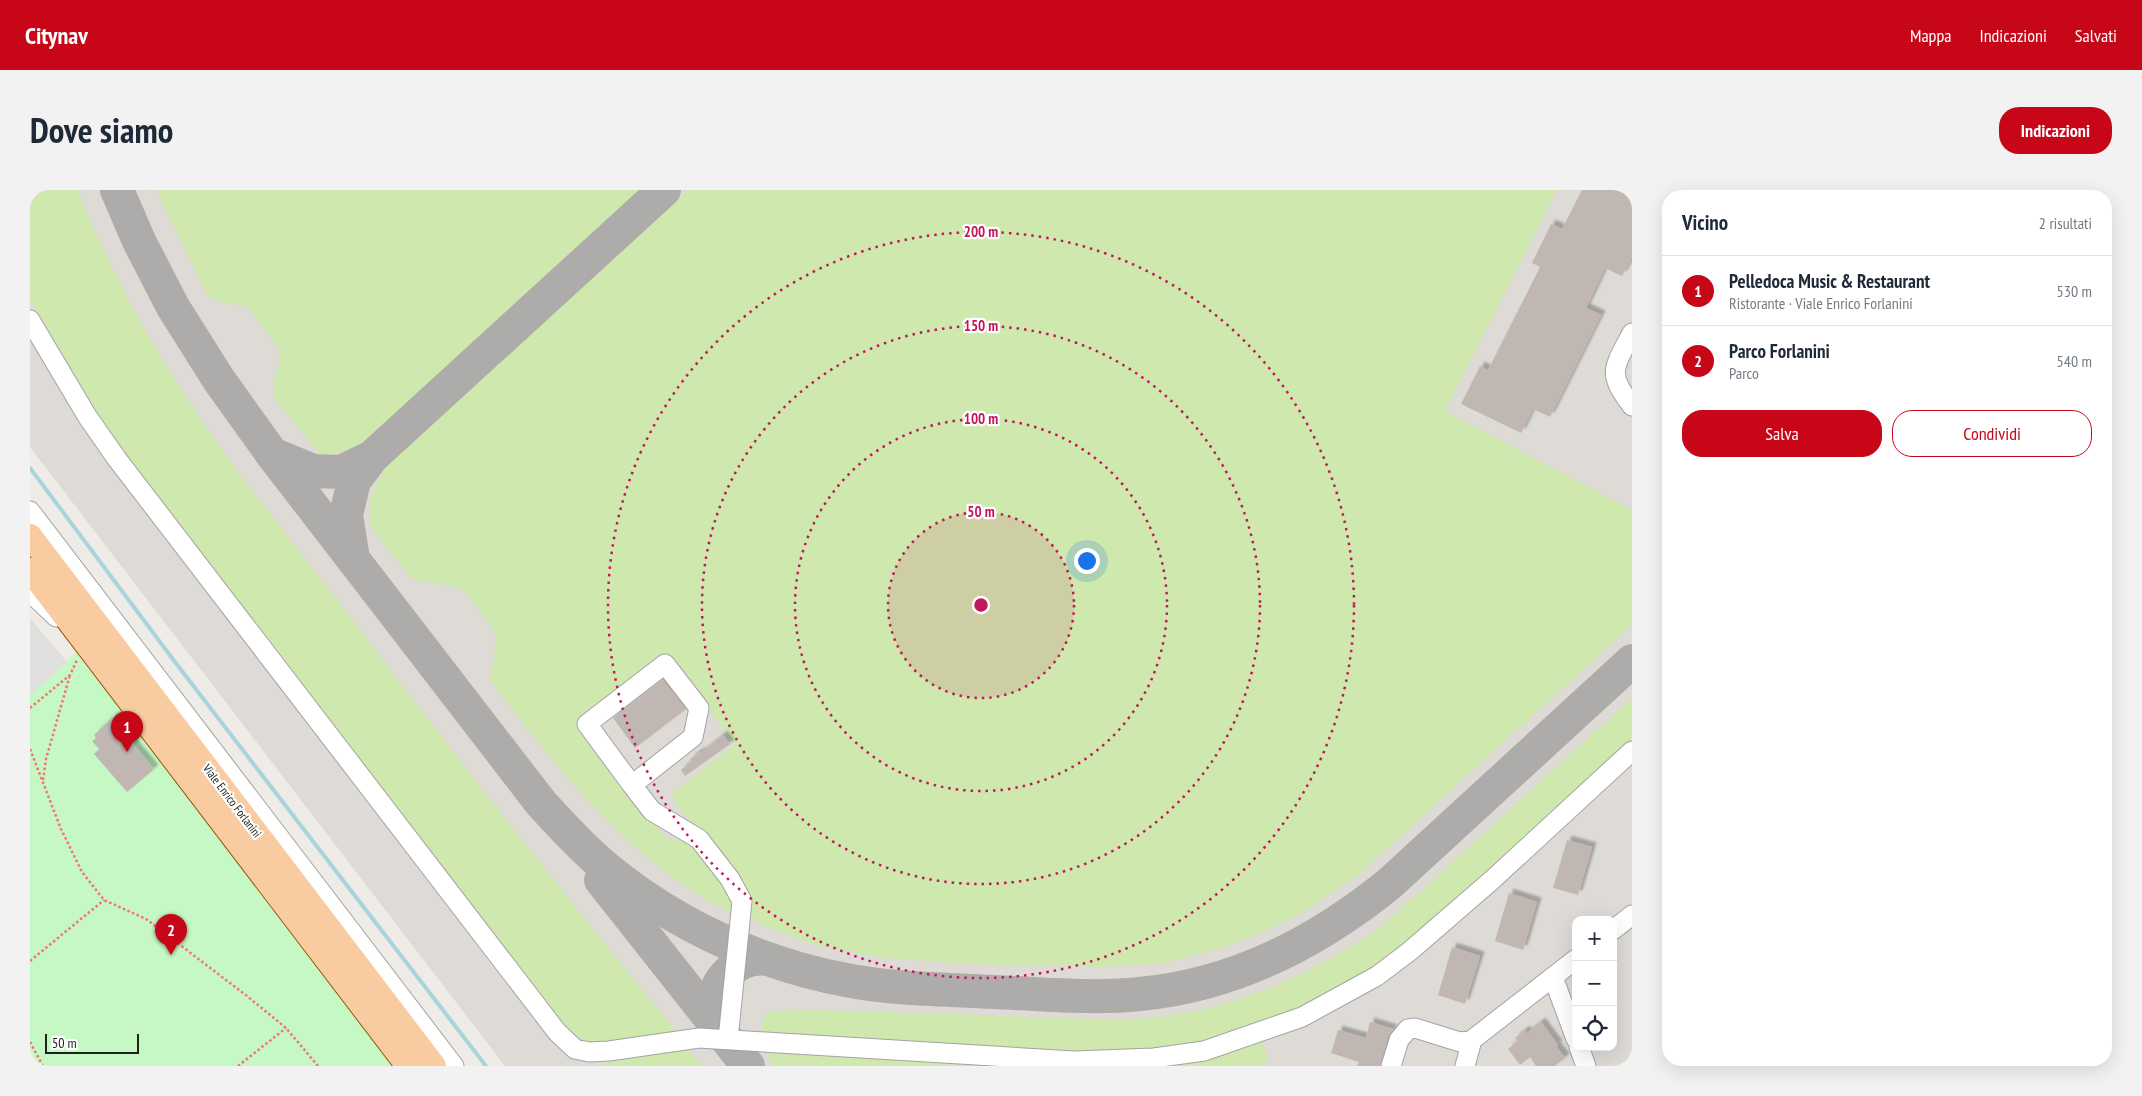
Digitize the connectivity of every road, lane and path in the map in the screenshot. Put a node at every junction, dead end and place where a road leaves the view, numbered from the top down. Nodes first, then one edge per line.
1 (30, 320) edge
2 (1632, 333) edge
3 (1632, 406) edge
4 (30, 511) edge
5 (30, 536) edge
6 (30, 570) edge
7 (30, 592) edge
8 (81, 649) junction
9 (70, 675) junction
10 (30, 708) edge
11 (30, 749) edge
12 (1632, 751) edge
13 (43, 782) junction
14 (632, 785) junction
15 (104, 900) junction
16 (1632, 915) edge
17 (1617, 927) edge
18 (30, 961) edge
19 (1573, 961) edge
20 (1553, 977) junction
21 (286, 1028) junction
22 (1572, 1029) edge
23 (728, 1040) junction
24 (1472, 1040) junction
25 (30, 1042) edge
26 (575, 1049) junction
27 (1580, 1051) edge
28 (42, 1066) edge
29 (238, 1066) edge
30 (318, 1066) edge
31 (408, 1066) edge
32 (434, 1066) edge
33 (454, 1066) edge
34 (584, 1066) edge
35 (1391, 1066) edge
36 (1465, 1066) edge
37 (1586, 1066) edge

1 - 26 lane
2 - 3 lane
4 - 33 lane
5 - 32 main road, Viale Enrico Forlanini
6 - 8 main road, Viale Enrico Forlanini
7 - 8 lane
8 - 9 path
8 - 31 main road, Viale Enrico Forlanini
9 - 10 path
9 - 13 path
11 - 13 path
12 - 23 lane
13 - 15 path
14 - 14 lane
14 - 23 lane
15 - 18 path
15 - 21 path
16 - 17 lane
19 - 20 lane
20 - 22 lane
20 - 24 lane
21 - 29 path
21 - 30 path
23 - 26 lane
24 - 35 lane
24 - 36 lane
25 - 28 path
26 - 34 lane
27 - 37 lane

